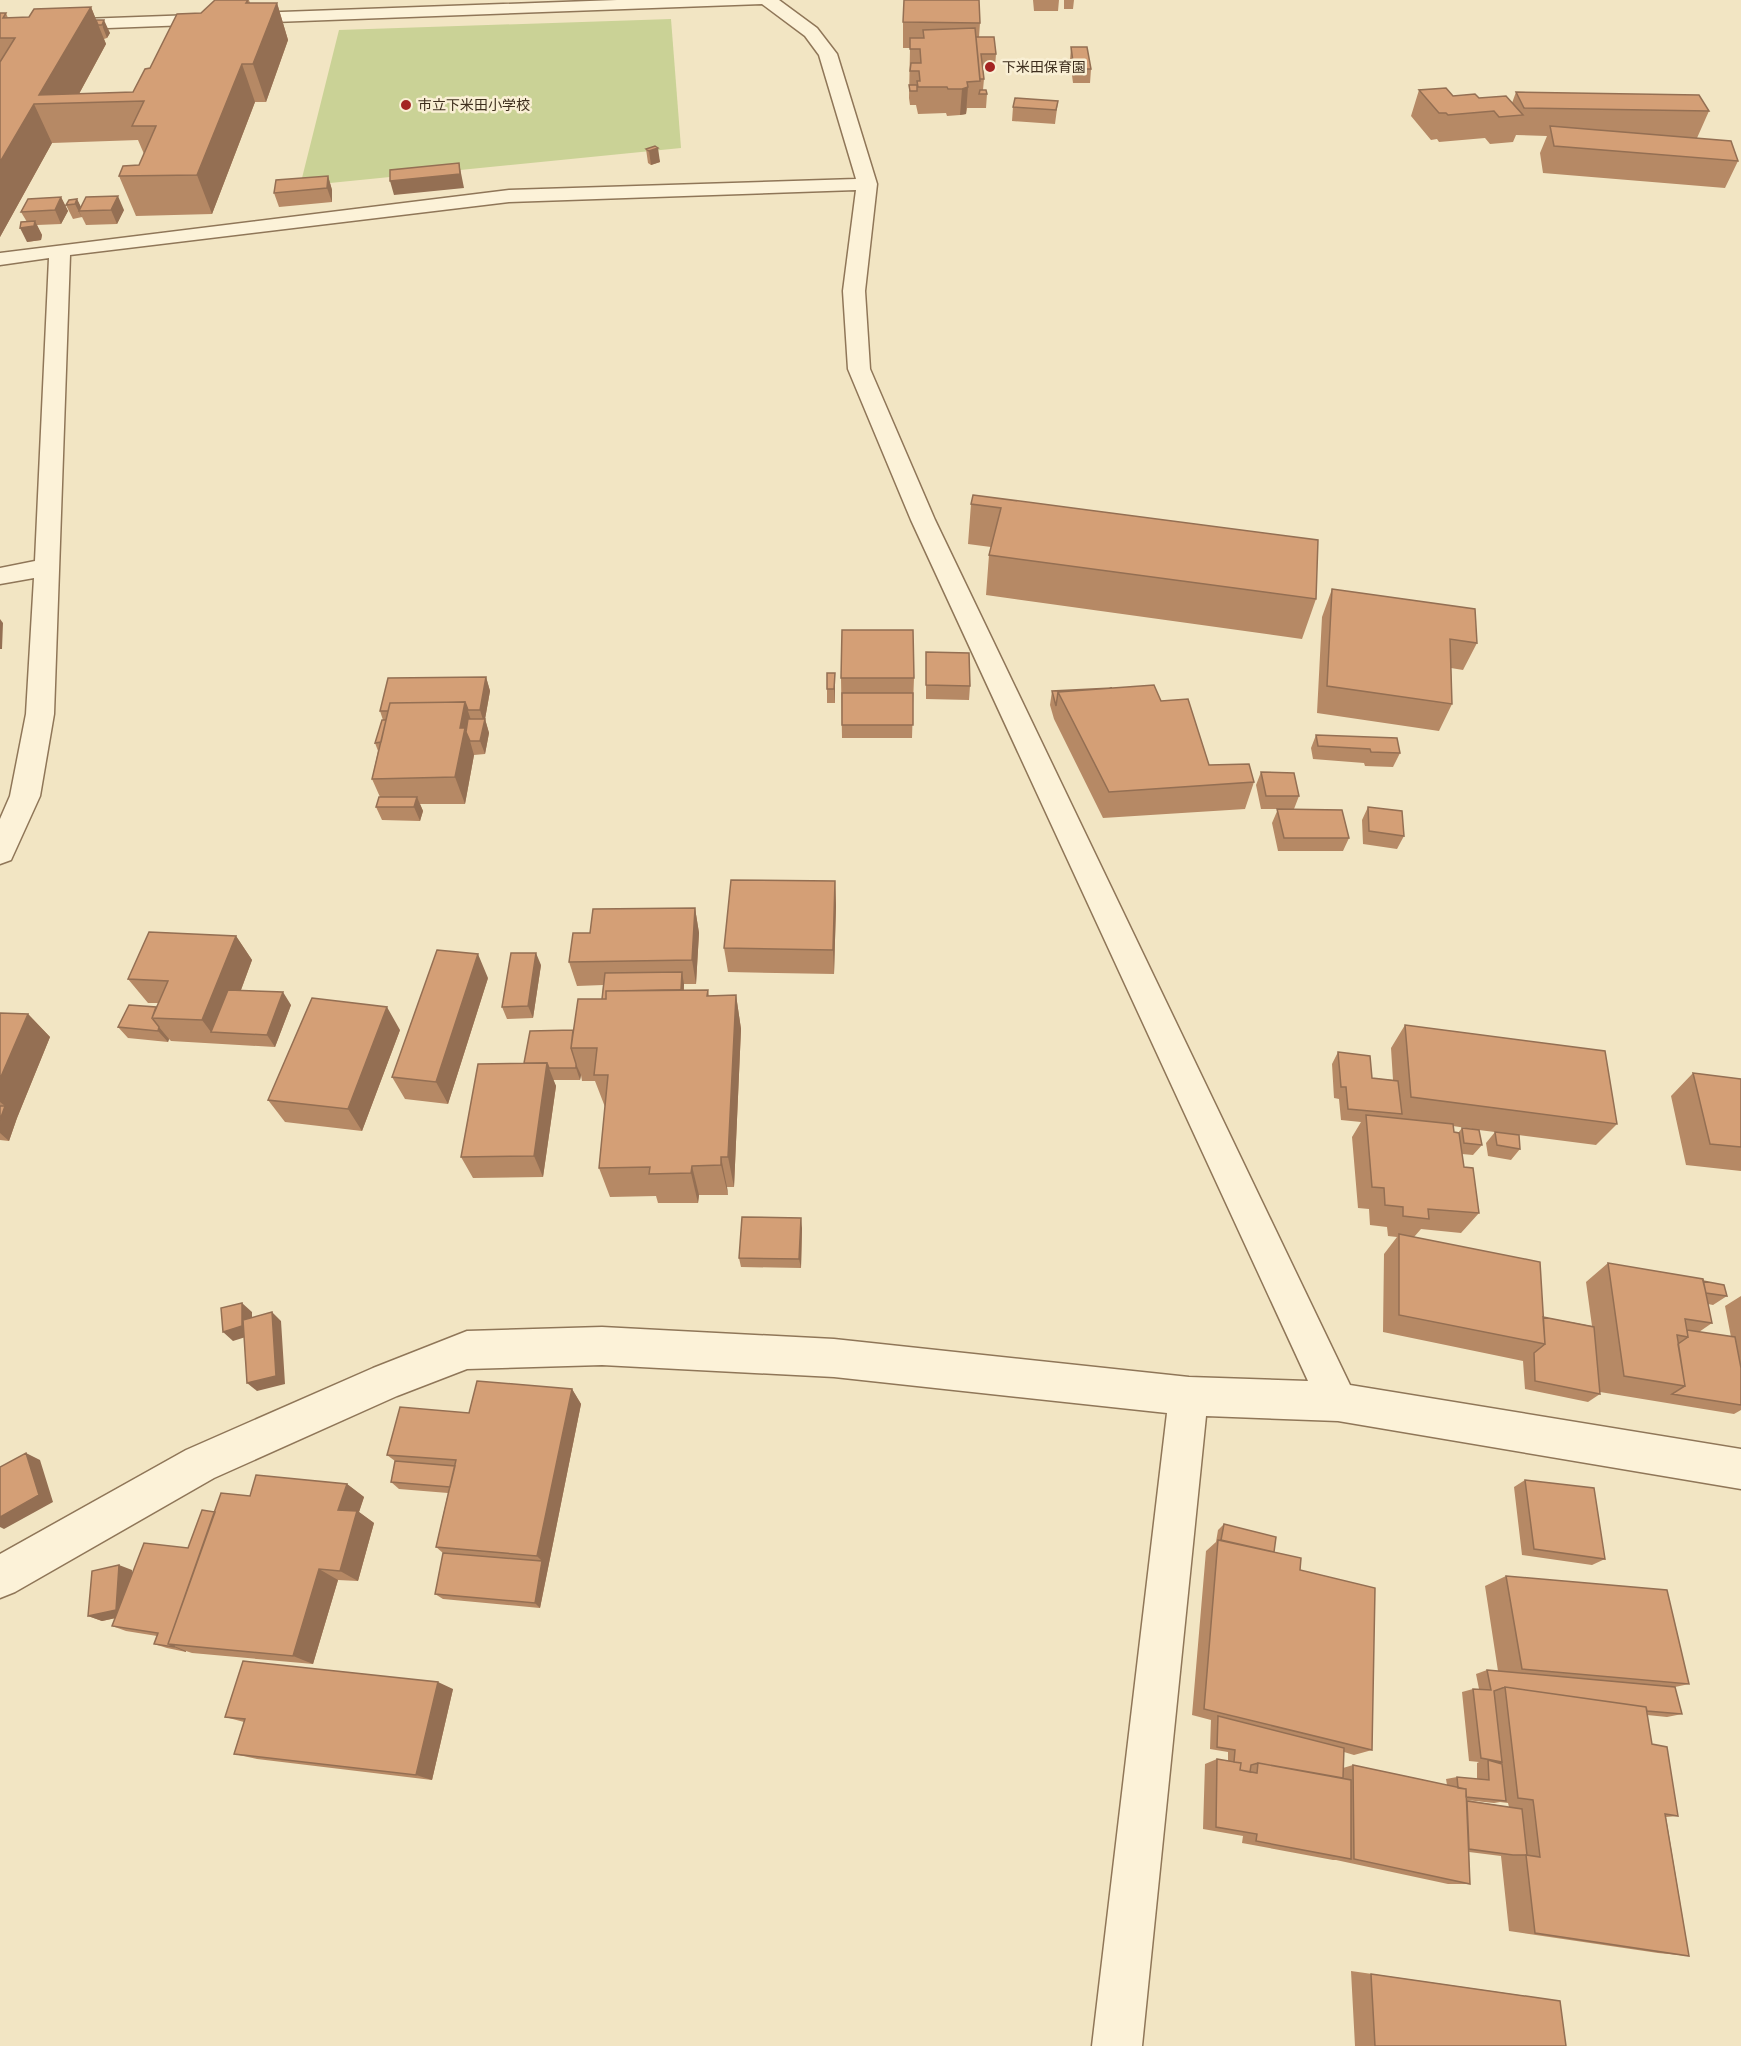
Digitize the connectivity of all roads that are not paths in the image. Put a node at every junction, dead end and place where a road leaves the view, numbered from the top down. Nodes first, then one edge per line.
1 (757, 0) edge
2 (768, 0) edge
3 (0, 27) edge
4 (867, 184) junction
5 (60, 250) junction
6 (0, 259) edge
7 (48, 567) junction
8 (0, 576) edge
9 (0, 852) edge
10 (1189, 1396) junction
11 (1338, 1402) junction
12 (1741, 1469) edge
13 (0, 1577) edge
14 (1117, 2046) edge

1 - 3 street
2 - 4 street
4 - 5 street
4 - 11 street
5 - 6 street
5 - 7 street
7 - 8 street
7 - 9 street
10 - 11 street
10 - 13 street
10 - 14 street
11 - 12 street

